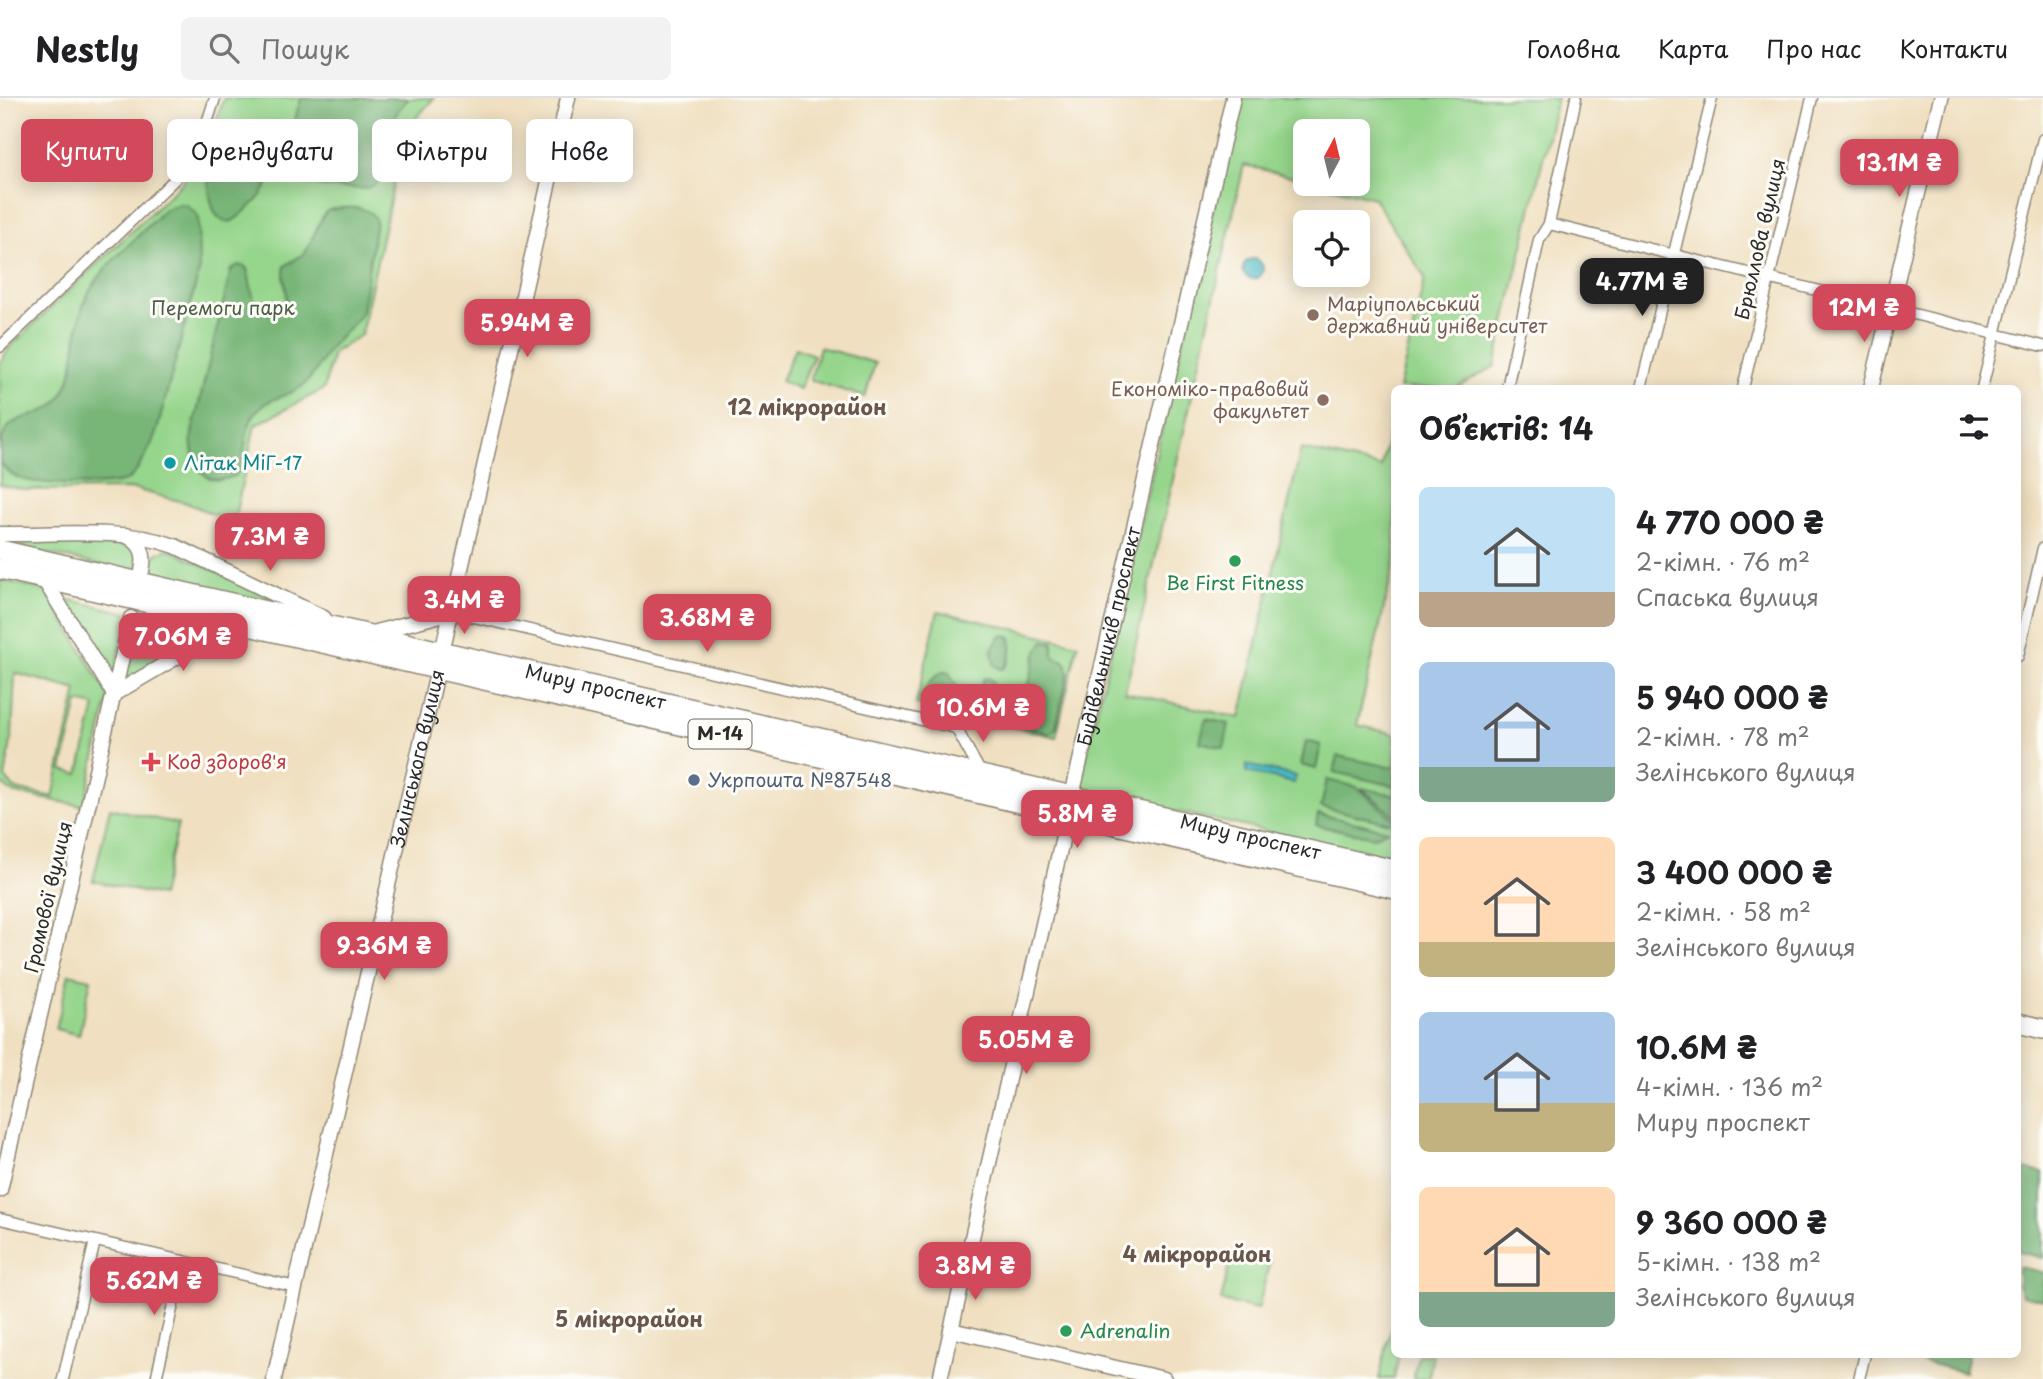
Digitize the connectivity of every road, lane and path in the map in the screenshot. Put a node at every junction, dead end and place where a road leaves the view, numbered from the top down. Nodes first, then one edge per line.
1 (215, 98) edge
2 (568, 98) edge
3 (1233, 98) edge
4 (1576, 98) edge
5 (1712, 98) edge
6 (1812, 98) edge
7 (1941, 98) edge
8 (2043, 139) edge
9 (1549, 224) junction
10 (1673, 254) junction
11 (1769, 278) junction
12 (1891, 308) junction
13 (1995, 334) junction
14 (2043, 346) edge
15 (0, 347) edge
16 (1508, 385) edge
17 (1643, 385) edge
18 (1745, 385) edge
19 (1872, 385) edge
20 (1983, 385) edge
21 (124, 535) junction
22 (175, 546) junction
23 (2043, 548) edge
24 (1, 549) edge
25 (43, 578) junction
26 (452, 612) junction
27 (131, 618) dead end
28 (235, 623) junction
29 (358, 633) junction
30 (2021, 643) edge
31 (440, 660) junction
32 (114, 694) junction
33 (982, 776) junction
34 (1070, 805) junction
35 (1391, 869) edge
36 (1391, 888) edge
37 (2021, 1024) edge
38 (2043, 1028) edge
39 (0, 1190) edge
40 (0, 1219) edge
41 (94, 1241) junction
42 (183, 1261) junction
43 (296, 1287) junction
44 (951, 1330) junction
45 (1864, 1358) edge
46 (63, 1379) edge
47 (156, 1379) edge
48 (274, 1379) edge
49 (940, 1379) edge
50 (1164, 1379) edge
51 (1859, 1379) edge

1 - 15 street
2 - 26 street, Зелінського вулиця
3 - 34 street, Будівельників проспект
4 - 9 street
5 - 10 street
6 - 11 street, Брюллова вулиця
7 - 12 street
8 - 13 street
9 - 10 street
9 - 16 street
10 - 11 street
10 - 17 street
11 - 12 street
11 - 18 street, Брюллова вулиця
12 - 13 street
12 - 19 street
13 - 14 street
13 - 20 street
21 - 22 street
21 - 22 street
21 - 24 street
22 - 29 street
23 - 30 street
24 - 25 highway, Миру проспект / М-14
24 - 29 highway, Миру проспект / М-14
25 - 28 highway, Миру проспект / М-14
25 - 32 street
26 - 29 street
26 - 31 street, Зелінського вулиця
26 - 33 street
27 - 32 street, Громової вулиця
28 - 31 highway, Миру проспект / М-14
28 - 32 street
29 - 31 highway, Миру проспект / М-14
31 - 33 highway, Миру проспект / М-14
31 - 34 highway, Миру проспект / М-14
31 - 43 street, Зелінського вулиця
32 - 39 street, Громової вулиця
33 - 34 highway, Миру проспект / М-14
34 - 35 highway, Миру проспект / М-14
34 - 36 highway, Миру проспект / М-14
34 - 44 street, Будівельників проспект
37 - 38 highway
40 - 41 street
41 - 42 street
41 - 46 street
42 - 43 street
42 - 47 street
43 - 48 street, Зелінського вулиця
44 - 49 street, Будівельників проспект
44 - 50 street
45 - 51 street

